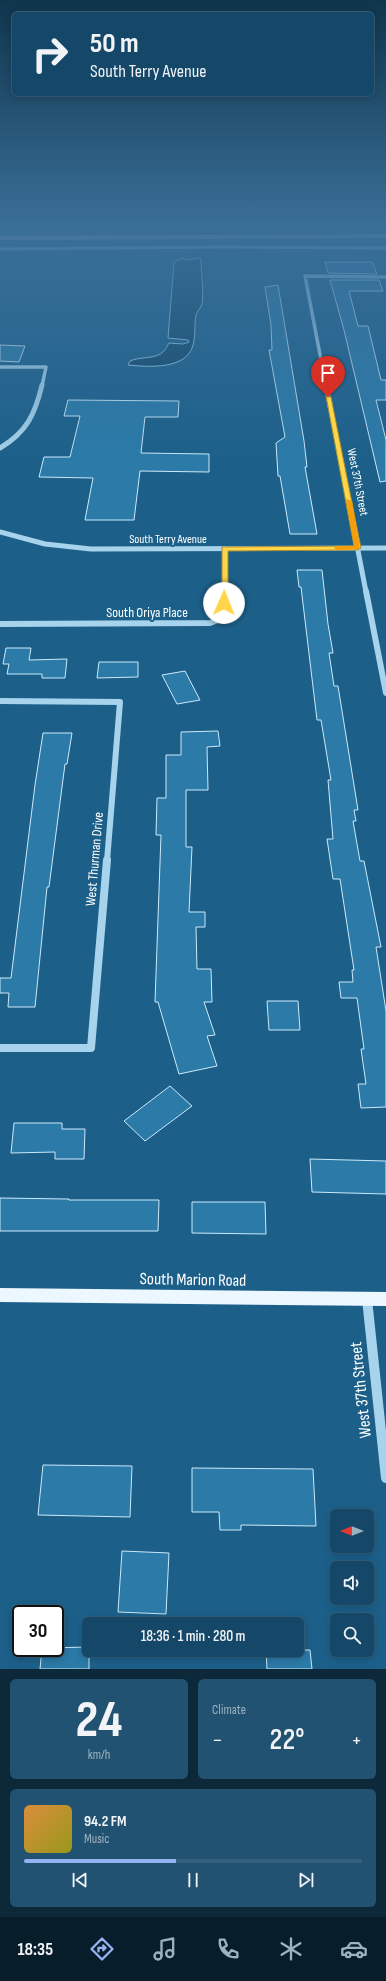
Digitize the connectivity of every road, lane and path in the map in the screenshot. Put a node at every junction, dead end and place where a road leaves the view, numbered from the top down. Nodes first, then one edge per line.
1 (311, 305) edge
2 (0, 367) edge
3 (0, 448) edge
4 (0, 532) edge
5 (357, 548) junction
6 (386, 548) edge
7 (225, 549) junction
8 (0, 624) edge
9 (386, 693) edge
10 (0, 701) edge
11 (0, 1048) edge
12 (0, 1295) edge
13 (367, 1299) junction
14 (386, 1299) edge
15 (386, 1478) edge

1 - 5 street, West 37th Street
2 - 3 street
4 - 7 street, South Terry Avenue
5 - 6 street, South Terry Avenue
5 - 7 street, South Terry Avenue
5 - 9 street, West 37th Street
7 - 8 street, South Oriya Place
10 - 11 street, West Thurman Drive
12 - 13 main road, South Marion Road
13 - 14 main road, South Marion Road
13 - 15 street, West 37th Street

